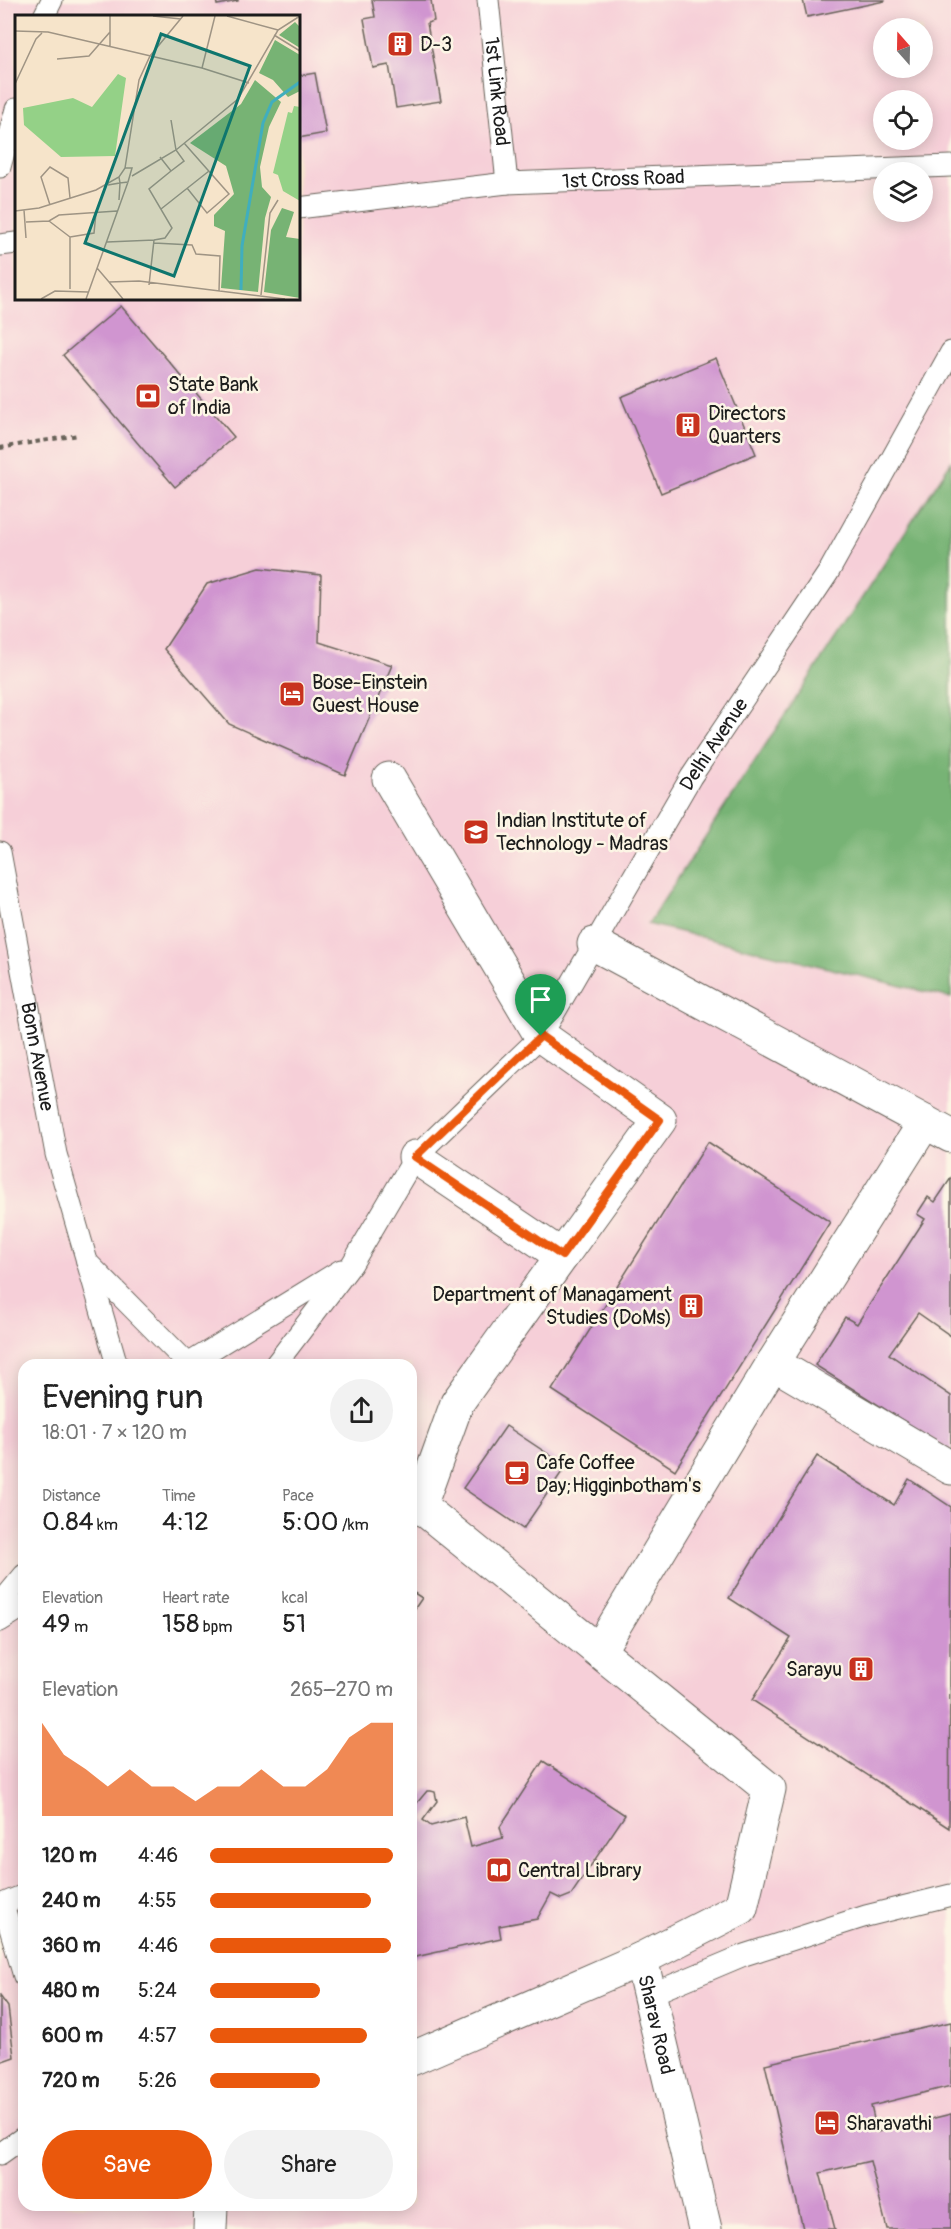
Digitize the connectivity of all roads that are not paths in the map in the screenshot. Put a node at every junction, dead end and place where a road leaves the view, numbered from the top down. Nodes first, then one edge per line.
1 (52, 0) edge
2 (488, 0) edge
3 (45, 15) edge
4 (15, 113) edge
5 (951, 166) edge
6 (0, 167) edge
7 (507, 183) junction
8 (300, 208) edge
9 (15, 243) edge
10 (0, 245) edge
11 (951, 352) edge
12 (388, 779) dead end
13 (0, 852) edge
14 (594, 944) junction
15 (541, 1036) junction
16 (938, 1129) edge
17 (415, 1157) junction
18 (562, 1256) junction
19 (85, 1260) junction
20 (352, 1264) junction
21 (115, 1359) edge
22 (182, 1359) edge
23 (198, 1359) edge
24 (279, 1359) edge
25 (773, 1363) junction
26 (951, 1468) edge
27 (18, 1582) edge
28 (0, 1604) edge
29 (18, 1610) edge
30 (0, 1621) edge
31 (599, 1652) junction
32 (951, 1895) edge
33 (18, 1898) edge
34 (1, 1905) edge
35 (18, 1957) edge
36 (641, 1959) junction
37 (650, 1995) junction
38 (417, 2056) edge
39 (18, 2141) edge
40 (0, 2154) edge
41 (211, 2211) edge
42 (210, 2229) edge
43 (705, 2229) edge

1 - 3 lane
2 - 7 lane, 1st Link Road
4 - 6 lane
5 - 7 lane, 1st Cross Road
7 - 8 lane, 1st Cross Road
9 - 10 lane
11 - 14 lane, Delhi Avenue
12 - 15 street
13 - 19 lane, Bonn Avenue
14 - 15 lane, Delhi Avenue
14 - 16 street
15 - 17 lane, Delhi Avenue
15 - 18 street
16 - 25 street
17 - 18 street
17 - 20 lane, Delhi Avenue
18 - 31 street
19 - 21 lane, Bonn Avenue
19 - 22 lane
20 - 23 lane
20 - 24 lane, Delhi Avenue
25 - 26 street
25 - 31 street
27 - 28 lane
29 - 30 lane
31 - 36 street
32 - 37 lane
33 - 34 lane
34 - 35 lane
36 - 37 street, Sharav Road
36 - 38 street, Sharav Road
37 - 43 street, Sharav Road
39 - 40 lane
41 - 42 street

